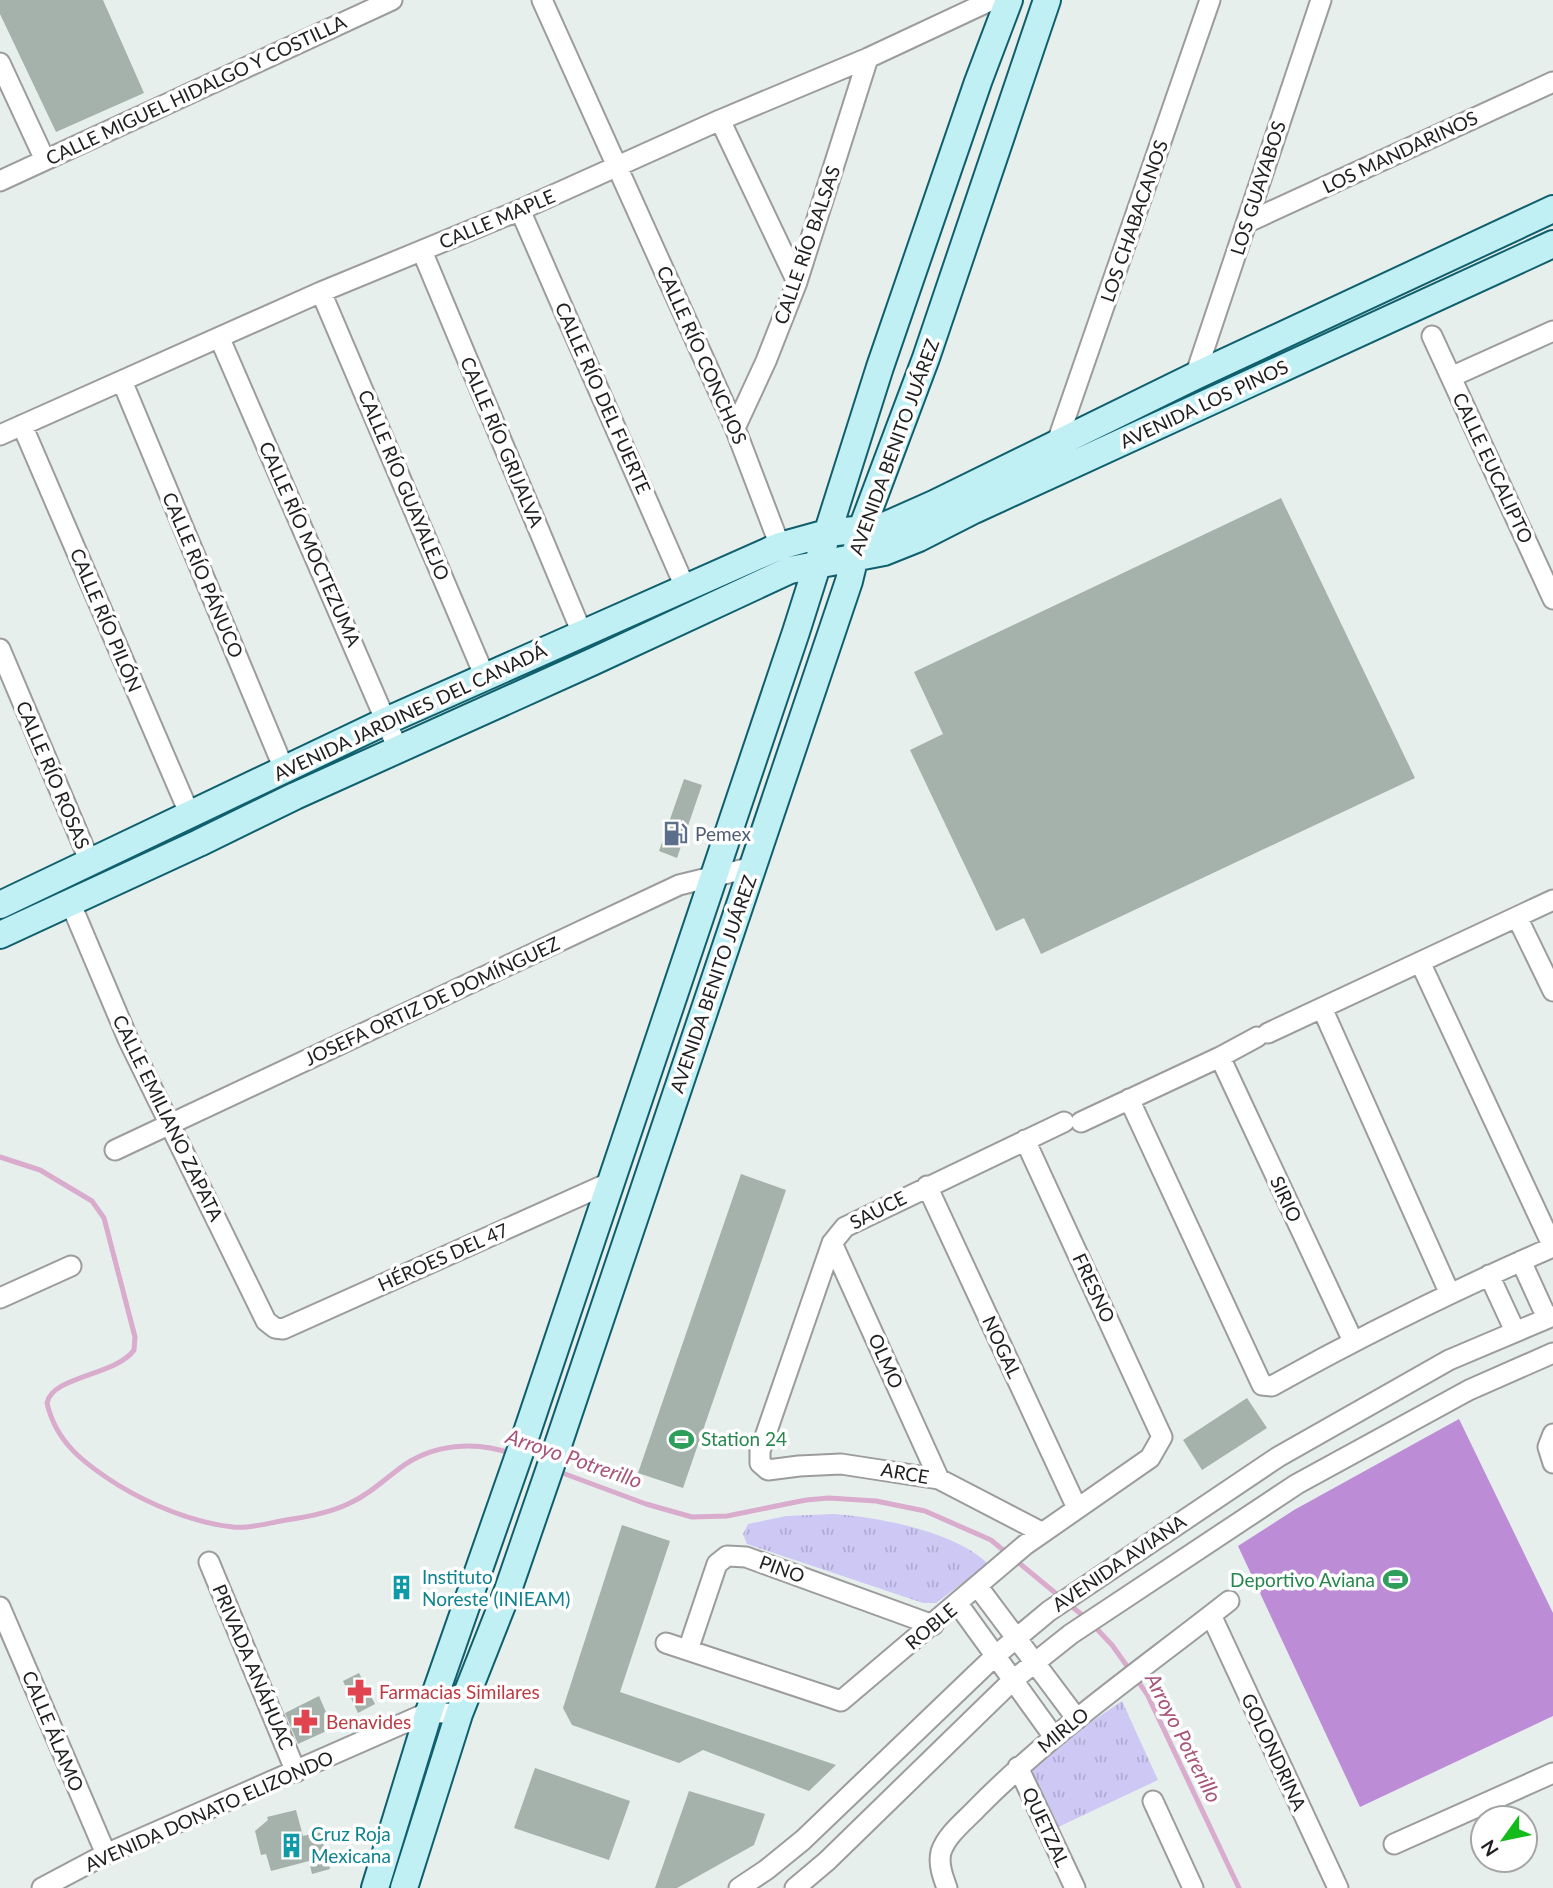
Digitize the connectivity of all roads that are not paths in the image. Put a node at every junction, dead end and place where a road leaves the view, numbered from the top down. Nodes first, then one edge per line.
1 (392, 0) edge
2 (542, 0) edge
3 (992, 0) edge
4 (1009, 0) edge
5 (1047, 0) edge
6 (1210, 0) edge
7 (1321, 0) edge
8 (868, 58) junction
9 (0, 63) edge
10 (1553, 82) edge
11 (720, 120) junction
12 (45, 160) junction
13 (618, 166) junction
14 (0, 181) edge
15 (1553, 209) edge
16 (520, 210) junction
17 (1248, 222) junction
18 (1553, 244) edge
19 (422, 251) junction
20 (797, 282) junction
21 (321, 292) junction
22 (1553, 331) edge
23 (1432, 336) dead end
24 (220, 339) junction
25 (1195, 376) junction
26 (1451, 377) junction
27 (122, 380) junction
28 (22, 425) junction
29 (735, 428) junction
30 (0, 435) edge
31 (1058, 442) junction
32 (861, 531) junction
33 (827, 533) junction
34 (780, 545) junction
35 (853, 559) junction
36 (818, 563) junction
37 (685, 587) junction
38 (1553, 599) edge
39 (582, 633) junction
40 (0, 649) edge
41 (485, 677) junction
42 (386, 721) junction
43 (398, 750) junction
44 (284, 769) junction
45 (190, 814) junction
46 (90, 862) junction
47 (753, 867) junction
48 (713, 877) junction
49 (1553, 900) edge
50 (70, 902) junction
51 (0, 905) edge
52 (1517, 917) junction
53 (0, 935) edge
54 (1420, 962) junction
55 (1553, 991) edge
56 (1322, 1008) junction
57 (1220, 1057) junction
58 (1129, 1099) junction
59 (170, 1123) junction
60 (1025, 1140) junction
61 (115, 1150) dead end
62 (611, 1182) junction
63 (927, 1186) junction
64 (832, 1243) junction
65 (1553, 1247) edge
66 (1521, 1261) junction
67 (71, 1266) dead end
68 (1489, 1275) junction
69 (1450, 1294) junction
70 (0, 1298) edge
71 (1550, 1317) edge
72 (275, 1328) joint
73 (1521, 1329) junction
74 (1353, 1341) junction
75 (1548, 1354) edge
76 (1553, 1434) edge
77 (1162, 1437) joint
78 (1551, 1459) edge
79 (760, 1463) joint
80 (939, 1479) junction
81 (1077, 1508) junction
82 (1041, 1532) junction
83 (209, 1562) dead end
84 (978, 1587) junction
85 (1229, 1601) dead end
86 (958, 1604) junction
87 (0, 1607) edge
88 (1211, 1615) junction
89 (933, 1625) junction
90 (1016, 1638) junction
91 (7, 1641) edge
92 (666, 1643) dead end
93 (688, 1650) junction
94 (995, 1656) junction
95 (1035, 1663) junction
96 (1013, 1680) junction
97 (429, 1712) junction
98 (458, 1714) junction
99 (1077, 1719) junction
100 (1054, 1737) junction
101 (1018, 1767) junction
102 (296, 1772) junction
103 (1553, 1773) edge
104 (1153, 1801) dead end
105 (1394, 1844) dead end
106 (106, 1854) junction
107 (383, 1861) junction
108 (411, 1885) edge
109 (42, 1888) edge
110 (374, 1888) edge
111 (739, 1888) edge
112 (795, 1888) edge
113 (947, 1888) edge
114 (1075, 1888) edge
115 (1193, 1888) edge
116 (1338, 1888) edge

1 - 12 street, CALLE MIGUEL HIDALGO Y COSTILLA
2 - 13 street, CALLE RÍO CONCHOS
3 - 8 street, CALLE MAPLE
4 - 33 street, AVENIDA BENITO JUÁREZ
5 - 32 street, AVENIDA BENITO JUÁREZ
6 - 31 street, LOS CHABACANOS
7 - 17 street, LOS GUAYABOS
8 - 11 street, CALLE MAPLE
8 - 20 street, CALLE RÍO BALSAS
9 - 12 street
10 - 17 street, LOS MANDARINOS
11 - 13 street, CALLE MAPLE
11 - 20 street
12 - 14 street, CALLE MIGUEL HIDALGO Y COSTILLA
13 - 16 street, CALLE MAPLE
13 - 29 street, CALLE RÍO CONCHOS
15 - 25 street, AVENIDA LOS PINOS
16 - 19 street, CALLE MAPLE
16 - 37 street, CALLE RÍO DEL FUERTE
17 - 25 street, LOS GUAYABOS
18 - 35 street, AVENIDA LOS PINOS
19 - 21 street, CALLE MAPLE
19 - 39 street, CALLE RÍO GRIJALVA
20 - 29 street, CALLE RÍO BALSAS
21 - 24 street, CALLE MAPLE
21 - 41 street, CALLE RÍO GUAYALEJO
22 - 26 street
23 - 26 street, CALLE EUCALIPTO
24 - 27 street, CALLE MAPLE
24 - 42 street, CALLE RÍO MOCTEZUMA
25 - 31 street, AVENIDA LOS PINOS
26 - 38 street, CALLE EUCALIPTO
27 - 28 street, CALLE MAPLE
27 - 44 street, CALLE RÍO PÁNUCO
28 - 30 street, CALLE MAPLE
28 - 45 street, CALLE RÍO PILÓN
29 - 34 street, CALLE RÍO CONCHOS
31 - 32 street, AVENIDA LOS PINOS
32 - 33 street, AVENIDA JARDINES DEL CANADÁ
32 - 35 street, AVENIDA BENITO JUÁREZ
33 - 34 street, AVENIDA JARDINES DEL CANADÁ
33 - 36 street, AVENIDA BENITO JUÁREZ
34 - 37 street, AVENIDA JARDINES DEL CANADÁ
35 - 36 street, AVENIDA LOS PINOS
35 - 47 street, AVENIDA BENITO JUÁREZ
36 - 43 street, AVENIDA JARDINES DEL CANADÁ
36 - 48 street, AVENIDA BENITO JUÁREZ
37 - 39 street, AVENIDA JARDINES DEL CANADÁ
39 - 41 street, AVENIDA JARDINES DEL CANADÁ
40 - 46 street, CALLE RÍO ROSAS
41 - 42 street, AVENIDA JARDINES DEL CANADÁ
42 - 43 street, CALLE RÍO MOCTEZUMA
42 - 44 street, AVENIDA JARDINES DEL CANADÁ
43 - 50 street, AVENIDA JARDINES DEL CANADÁ
44 - 45 street, AVENIDA JARDINES DEL CANADÁ
45 - 46 street, AVENIDA JARDINES DEL CANADÁ
46 - 51 street, AVENIDA JARDINES DEL CANADÁ
47 - 48 street, JOSEFA ORTIZ DE DOMÍNGUEZ
47 - 98 street, AVENIDA BENITO JUÁREZ
48 - 59 street, JOSEFA ORTIZ DE DOMÍNGUEZ
48 - 62 street, AVENIDA BENITO JUÁREZ
49 - 52 street, SAUCE
50 - 53 street, AVENIDA JARDINES DEL CANADÁ
50 - 59 street, CALLE EMILIANO ZAPATA
52 - 54 street, SAUCE
52 - 55 street
54 - 56 street, SAUCE
54 - 65 street
56 - 57 street, SAUCE
56 - 69 street
57 - 58 street, SAUCE
57 - 74 street, SIRIO
58 - 60 street, SAUCE
58 - 74 street
59 - 61 street, JOSEFA ORTIZ DE DOMÍNGUEZ
59 - 72 street, CALLE EMILIANO ZAPATA
60 - 63 street, SAUCE
60 - 77 street, FRESNO
62 - 72 street, HÉROES DEL 47
62 - 97 street, AVENIDA BENITO JUÁREZ
63 - 64 street, SAUCE
63 - 81 street, NOGAL
64 - 79 street, SAUCE
64 - 80 street, OLMO
65 - 66 street
66 - 68 street
66 - 71 street
67 - 70 street
68 - 69 street
68 - 73 street
69 - 74 street
71 - 73 street, AVENIDA AVIANA
73 - 75 street
73 - 90 street, AVENIDA AVIANA
75 - 95 street, AVENIDA AVIANA
76 - 78 street
77 - 81 street, ROBLE
79 - 80 street, ARCE
80 - 82 street, ARCE
81 - 82 street, ROBLE
82 - 84 street, ROBLE
83 - 102 street, PRIVADA ANÁHUAC
84 - 86 street, ROBLE
84 - 90 street
85 - 88 street, MIRLO
86 - 89 street, ROBLE
86 - 94 street
87 - 91 street, CALLE ÁLAMO
88 - 99 street, MIRLO
88 - 116 street, GOLONDRINA
89 - 93 street, ROBLE
89 - 93 street, PINO
90 - 94 street, AVENIDA AVIANA
90 - 95 street
91 - 106 street, CALLE ÁLAMO
92 - 93 street, ROBLE
94 - 96 street
94 - 111 street, AVENIDA AVIANA
95 - 96 street, AVENIDA AVIANA
95 - 99 street
96 - 100 street
96 - 112 street, AVENIDA AVIANA
97 - 98 street
97 - 102 street, AVENIDA DONATO ELIZONDO
97 - 107 street, AVENIDA BENITO JUÁREZ
98 - 108 street, AVENIDA BENITO JUÁREZ
99 - 100 street, MIRLO
100 - 101 street, MIRLO
101 - 113 street, MIRLO
101 - 114 street, QUETZAL
102 - 106 street, AVENIDA DONATO ELIZONDO
103 - 105 street
104 - 115 street
106 - 109 street, AVENIDA DONATO ELIZONDO
107 - 108 street
107 - 110 street, AVENIDA BENITO JUÁREZ

